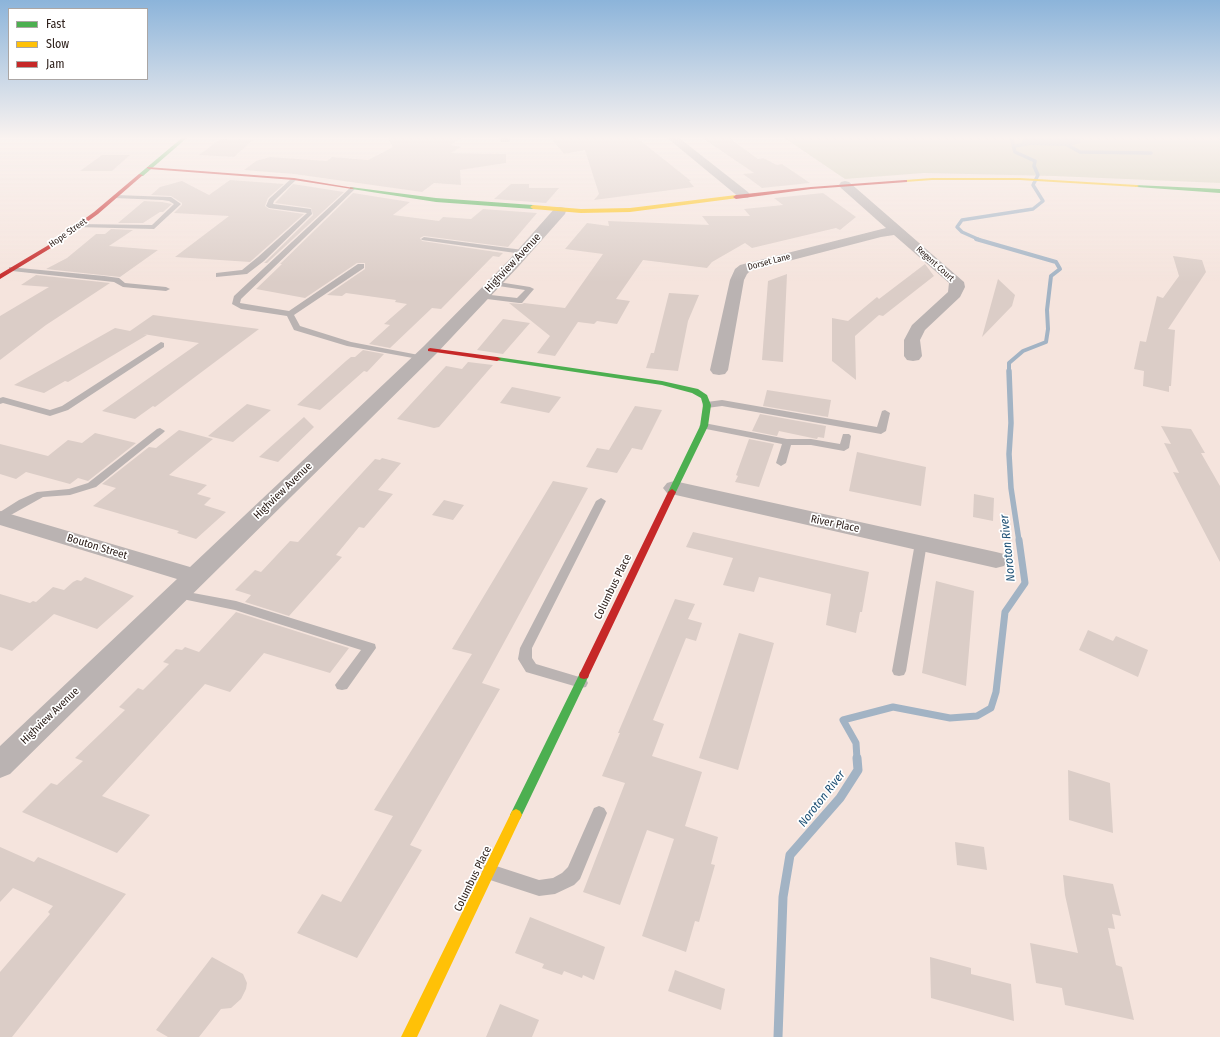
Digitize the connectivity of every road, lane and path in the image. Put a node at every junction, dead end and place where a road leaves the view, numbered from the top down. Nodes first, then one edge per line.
1 (129, 185) edge
2 (287, 185) edge
3 (336, 185) edge
4 (732, 185) edge
5 (841, 185) edge
6 (845, 185) edge
7 (1124, 185) edge
8 (353, 188) junction
9 (1220, 191) edge
10 (744, 195) junction
11 (116, 197) junction
12 (560, 211) junction
13 (78, 226) junction
14 (896, 231) junction
15 (424, 239) dead end
16 (523, 252) junction
17 (361, 266) dead end
18 (12, 269) junction
19 (219, 275) dead end
20 (0, 277) edge
21 (166, 289) dead end
22 (290, 314) junction
23 (161, 345) dead end
24 (425, 354) junction
25 (913, 356) dead end
26 (719, 370) dead end
27 (0, 401) edge
28 (707, 405) junction
29 (885, 413) dead end
30 (704, 426) junction
31 (160, 431) dead end
32 (846, 436) dead end
33 (787, 442) junction
34 (781, 463) dead end
35 (674, 488) junction
36 (601, 501) dead end
37 (0, 517) edge
38 (920, 543) junction
39 (996, 560) dead end
40 (194, 576) junction
41 (177, 594) junction
42 (899, 671) dead end
43 (580, 682) junction
44 (342, 685) dead end
45 (0, 765) edge
46 (599, 813) dead end
47 (490, 872) junction
48 (409, 1037) edge

1 - 11 street, Hope Street
2 - 19 lane
3 - 8 street
4 - 10 street
5 - 10 street
6 - 14 street, Regent Court
7 - 9 street
8 - 12 street
8 - 22 lane
10 - 12 street
11 - 13 street, Hope Street
11 - 13 lane
12 - 16 street, Highview Avenue
13 - 18 street, Hope Street
14 - 25 street, Regent Court
14 - 26 street, Dorset Lane
15 - 16 lane
16 - 24 street, Highview Avenue
17 - 22 lane
18 - 20 street, Hope Street
18 - 21 lane
22 - 24 lane
23 - 27 lane
24 - 28 street
24 - 40 street, Highview Avenue
28 - 29 lane
28 - 30 street, Columbus Place
30 - 33 lane
30 - 35 street, Columbus Place
31 - 37 lane
32 - 33 lane
33 - 34 lane
35 - 38 street, River Place
35 - 43 street, Columbus Place
36 - 43 lane
37 - 40 street, Bouton Street
38 - 39 street, River Place
38 - 42 lane
40 - 41 street, Highview Avenue
41 - 44 lane
41 - 45 street, Highview Avenue
43 - 47 street, Columbus Place
46 - 47 lane
47 - 48 street, Columbus Place

